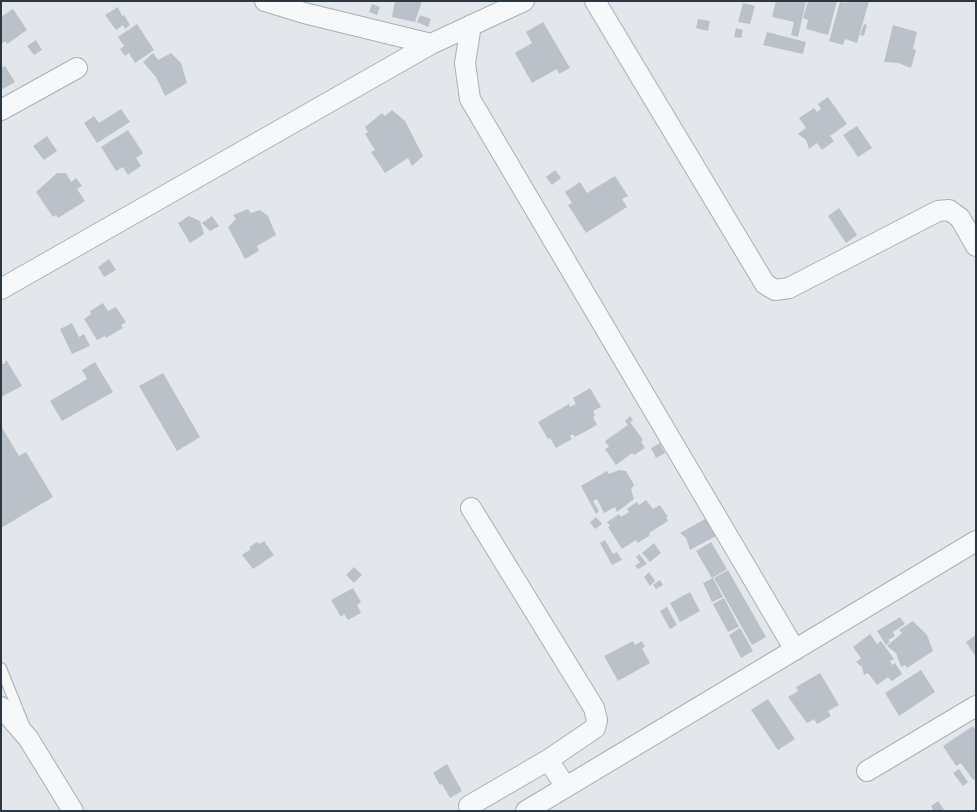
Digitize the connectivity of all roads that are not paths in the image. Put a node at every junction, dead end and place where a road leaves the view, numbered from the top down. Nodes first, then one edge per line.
1 (265, 1) edge
2 (524, 1) edge
3 (595, 1) edge
4 (471, 25) junction
5 (431, 44) junction
6 (78, 68) dead end
7 (1, 110) edge
8 (976, 246) edge
9 (1, 289) edge
10 (471, 508) dead end
11 (974, 545) edge
12 (795, 650) junction
13 (1, 668) edge
14 (976, 706) edge
15 (1, 707) edge
16 (28, 738) junction
17 (548, 760) junction
18 (867, 771) dead end
19 (566, 787) junction
20 (469, 806) dead end
21 (73, 811) edge
22 (526, 811) edge

1 - 5 street
2 - 4 street
3 - 8 street
4 - 5 street
4 - 12 street
5 - 9 street
6 - 7 street
10 - 17 street
11 - 12 street
12 - 19 street
13 - 16 lane
14 - 18 street
15 - 16 street
16 - 21 street
17 - 19 street
17 - 20 street
19 - 22 street

